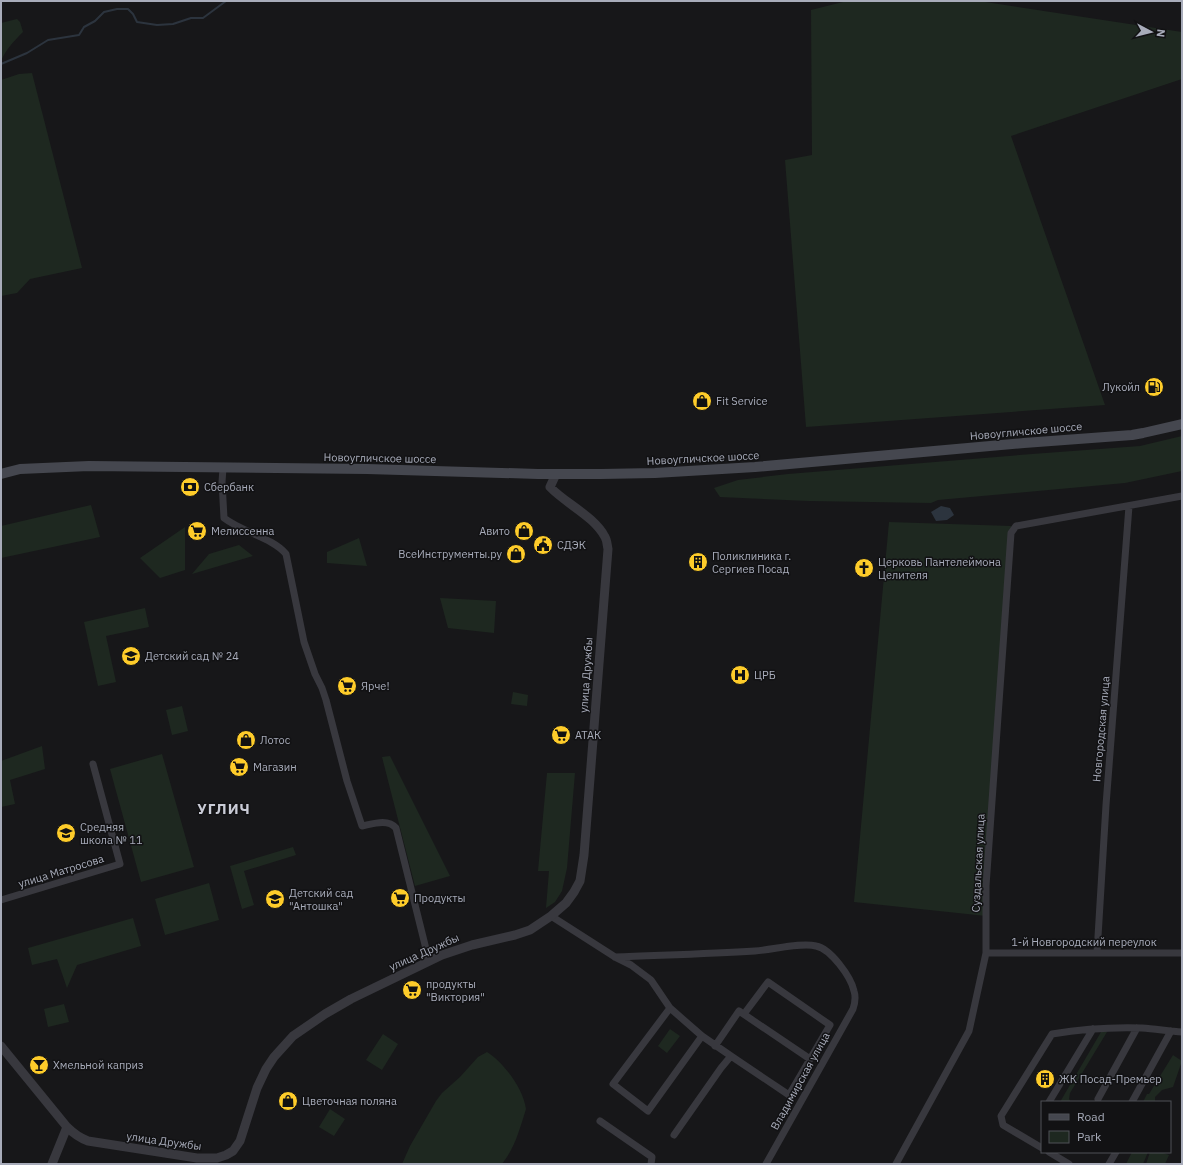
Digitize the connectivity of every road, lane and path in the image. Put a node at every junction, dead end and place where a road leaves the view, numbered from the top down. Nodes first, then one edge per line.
1 (1182, 424) edge
2 (223, 468) junction
3 (1, 474) edge
4 (538, 474) junction
5 (556, 474) junction
6 (550, 487) junction
7 (1182, 496) edge
8 (1129, 506) junction
9 (93, 764) dead end
10 (1, 900) edge
11 (551, 916) junction
12 (986, 953) junction
13 (1097, 953) junction
14 (1182, 953) edge
15 (615, 957) junction
16 (429, 961) junction
17 (670, 1008) junction
18 (744, 1014) junction
19 (1137, 1028) junction
20 (1093, 1029) junction
21 (1172, 1031) junction
22 (1182, 1032) edge
23 (702, 1036) junction
24 (1, 1046) edge
25 (715, 1046) junction
26 (731, 1056) junction
27 (810, 1059) junction
28 (1098, 1100) dead end
29 (1050, 1101) edge
30 (1133, 1101) edge
31 (600, 1120) dead end
32 (67, 1127) junction
33 (674, 1135) dead end
34 (1041, 1147) edge
35 (1051, 1153) edge
36 (1115, 1153) edge
37 (52, 1164) edge
38 (651, 1164) edge
39 (766, 1164) edge
40 (896, 1164) edge
41 (1069, 1164) edge
42 (1108, 1164) edge

1 - 5 main road, Новоугличское шоссе
2 - 3 main road, Новоугличское шоссе
2 - 4 main road, Новоугличское шоссе
2 - 16 street
4 - 5 main road, Новоугличское шоссе
4 - 6 street, улица Дружбы
5 - 6 street
6 - 11 street, улица Дружбы
7 - 8 street
8 - 12 street, Суздальская улица
8 - 13 street, Новгородская улица
9 - 10 street, улица Матросова
11 - 15 street
11 - 16 street, улица Дружбы
12 - 13 street, 1-й Новгородский переулок
12 - 40 street, Суздальская улица
13 - 14 street, 1-й Новгородский переулок
15 - 17 street
15 - 39 street, Владимирская улица
16 - 32 street, улица Дружбы
17 - 23 street
17 - 23 street
18 - 25 street
18 - 27 street
18 - 27 street
19 - 20 street
19 - 21 street
19 - 28 street
20 - 29 street
20 - 34 street
21 - 22 street
21 - 30 street
23 - 25 street
24 - 32 street, улица Дружбы
25 - 26 street
26 - 27 street
26 - 33 street
31 - 38 street
32 - 37 street
35 - 41 street
36 - 42 street

